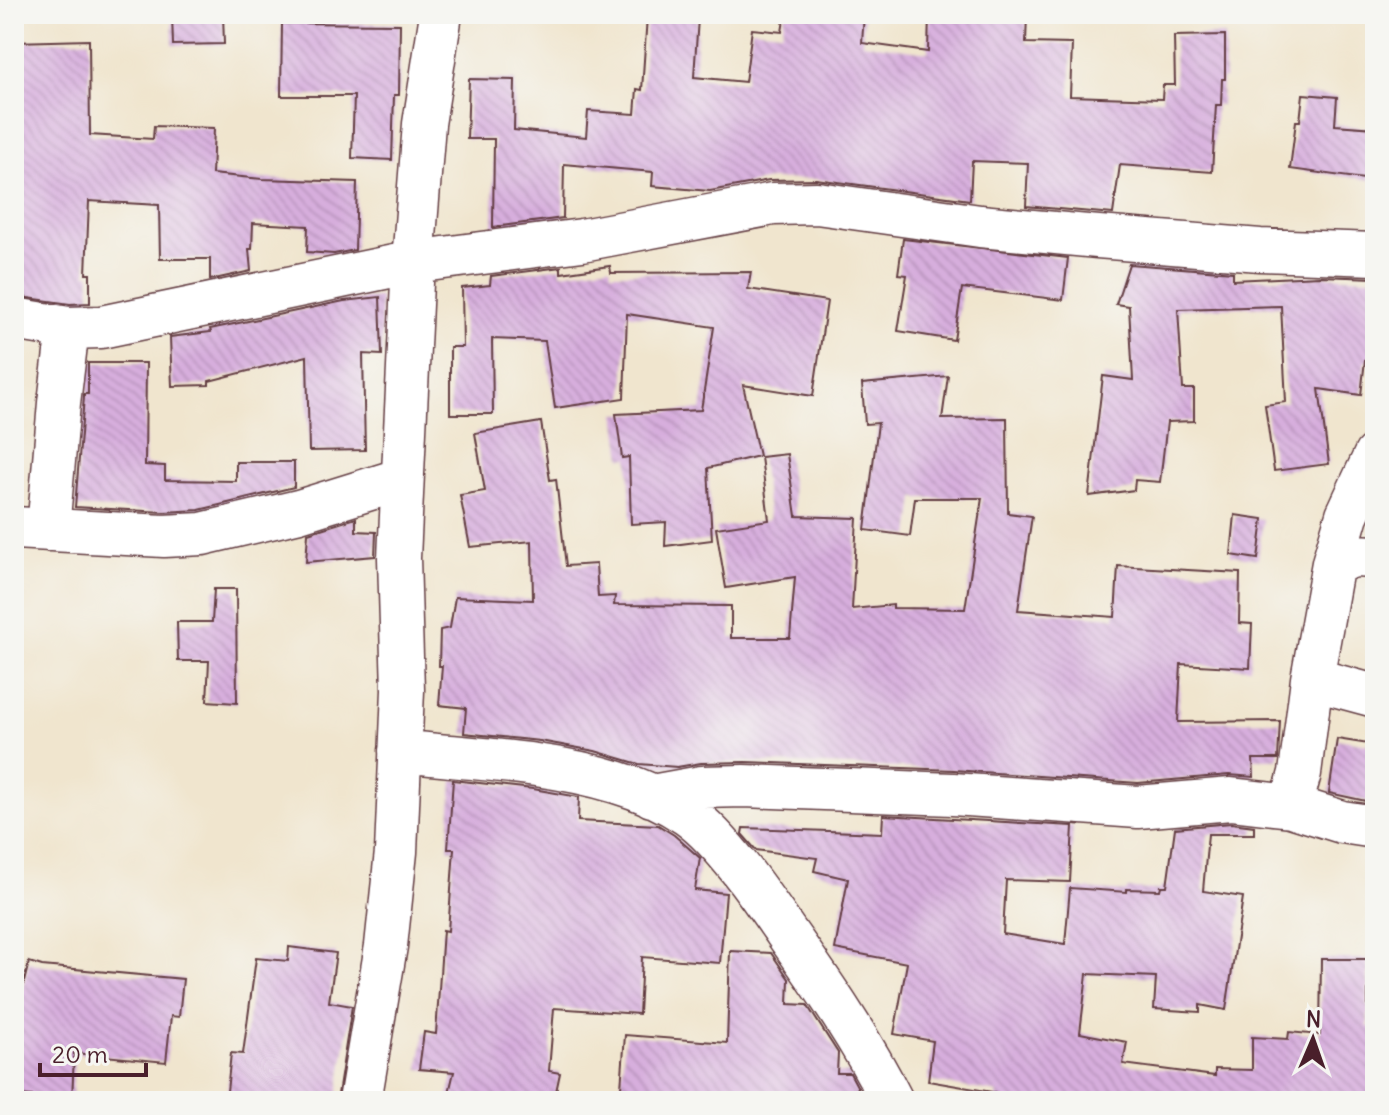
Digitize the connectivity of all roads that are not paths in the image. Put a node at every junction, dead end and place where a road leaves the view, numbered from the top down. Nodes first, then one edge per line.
1 (441, 14) edge
2 (1375, 254) edge
3 (413, 262) junction
4 (14, 319) edge
5 (68, 328) junction
6 (1375, 455) edge
7 (402, 479) junction
8 (31, 529) edge
9 (1375, 557) edge
10 (1333, 563) junction
11 (1312, 679) junction
12 (1375, 696) edge
13 (400, 751) junction
14 (652, 796) junction
15 (1291, 806) junction
16 (1375, 827) edge
17 (360, 1101) edge
18 (892, 1101) edge

1 - 3 street
2 - 3 street
3 - 5 street
3 - 7 street
4 - 5 street
5 - 8 street
6 - 10 street
7 - 8 street
7 - 13 street
9 - 10 street
10 - 11 street
11 - 12 street
11 - 15 street
13 - 14 street
13 - 17 street
14 - 15 street
14 - 18 street
15 - 16 street

